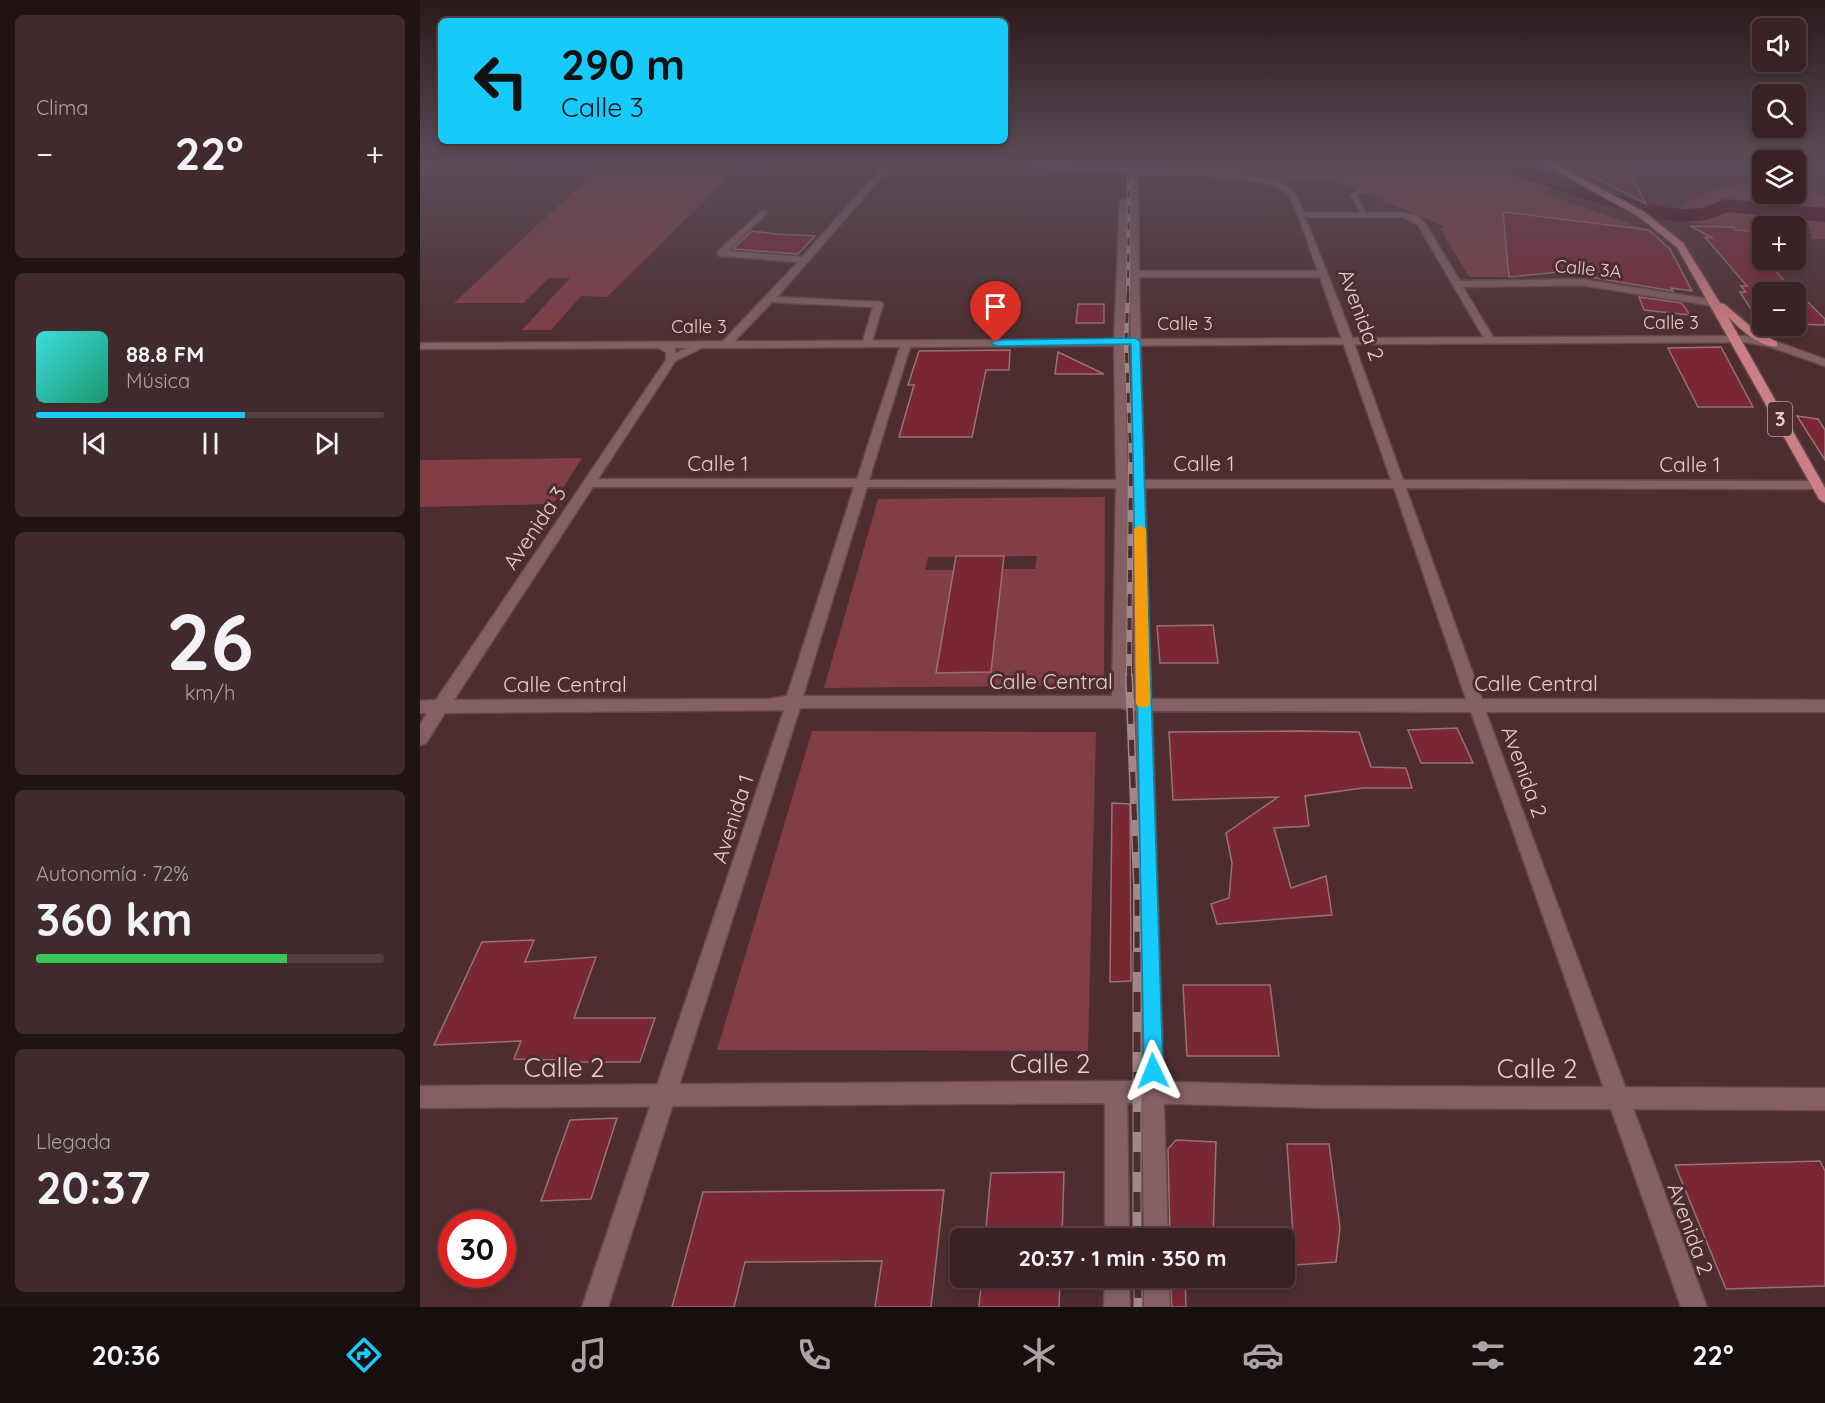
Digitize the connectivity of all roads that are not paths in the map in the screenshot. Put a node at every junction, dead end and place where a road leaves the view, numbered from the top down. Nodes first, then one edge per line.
1 (752, 223) edge
2 (837, 223) edge
3 (1128, 223) edge
4 (1133, 223) edge
5 (1305, 223) edge
6 (1421, 223) edge
7 (1652, 223) edge
8 (804, 260) junction
9 (1122, 274) junction
10 (1136, 274) junction
11 (1323, 274) junction
12 (1457, 284) junction
13 (770, 299) junction
14 (1715, 303) junction
15 (1734, 339) junction
16 (1347, 340) junction
17 (1490, 340) junction
18 (1119, 341) junction
19 (1135, 341) junction
20 (727, 343) junction
21 (658, 344) junction
22 (715, 344) junction
23 (867, 344) junction
24 (906, 344) junction
25 (1773, 344) junction
26 (420, 346) edge
27 (671, 360) junction
28 (1825, 363) edge
29 (590, 483) junction
30 (1396, 483) junction
31 (1122, 484) junction
32 (1139, 484) junction
33 (861, 485) junction
34 (1818, 485) junction
35 (1825, 499) edge
36 (794, 702) junction
37 (1120, 702) junction
38 (1143, 705) junction
39 (1476, 705) junction
40 (441, 706) junction
41 (1825, 706) edge
42 (420, 707) edge
43 (420, 738) edge
44 (1116, 1092) junction
45 (1154, 1094) junction
46 (664, 1096) junction
47 (420, 1098) edge
48 (1619, 1098) junction
49 (1825, 1099) edge
50 (1117, 1228) edge
51 (1156, 1228) edge
52 (1117, 1288) edge
53 (1156, 1288) edge
54 (596, 1307) edge
55 (1117, 1307) edge
56 (1156, 1307) edge
57 (1694, 1307) edge

1 - 8 street
2 - 8 street
3 - 9 street
4 - 10 street
5 - 11 street, Avenida 2
6 - 12 street
7 - 14 main road, 3
8 - 13 street
9 - 10 street
9 - 18 street
10 - 11 street
10 - 19 street
11 - 16 street, Avenida 2
12 - 14 street, Calle 3A
12 - 17 street
13 - 20 street
13 - 23 street
14 - 15 main road, 3
14 - 25 main road
15 - 17 street, Calle 3
15 - 25 street, Calle 3
15 - 34 main road, 3
16 - 17 street, Calle 3
16 - 19 street, Calle 3
16 - 30 street, Avenida 2
18 - 19 street, Calle 3
18 - 24 street, Calle 3
18 - 31 street
19 - 32 street
20 - 22 street, Calle 3
20 - 23 street, Calle 3
21 - 22 street, Calle 3
21 - 26 street, Calle 3
21 - 27 street
22 - 27 street
23 - 24 street, Calle 3
24 - 33 street, Avenida 1
25 - 28 street, Calle 3
27 - 29 street, Avenida 3
29 - 33 street, Calle 1
29 - 40 street, Avenida 3
30 - 32 street, Calle 1
30 - 34 street, Calle 1
30 - 39 street, Avenida 2
31 - 32 street, Calle 1
31 - 33 street, Calle 1
31 - 37 street
32 - 38 street
33 - 36 street, Avenida 1
34 - 35 main road, 3
36 - 37 street, Calle Central
36 - 40 street, Calle Central
36 - 46 street, Avenida 1
37 - 38 street, Calle Central
38 - 39 street, Calle Central
38 - 45 street
39 - 41 street, Calle Central
39 - 48 street, Avenida 2
40 - 42 street, Calle Central
40 - 43 street, Avenida 3
44 - 45 street, Calle 2
44 - 46 street, Calle 2
44 - 50 street
45 - 48 street, Calle 2
45 - 51 street
46 - 47 street, Calle 2
46 - 54 street, Avenida 1
48 - 49 street, Calle 2
48 - 57 street, Avenida 2
52 - 55 street
53 - 56 street

